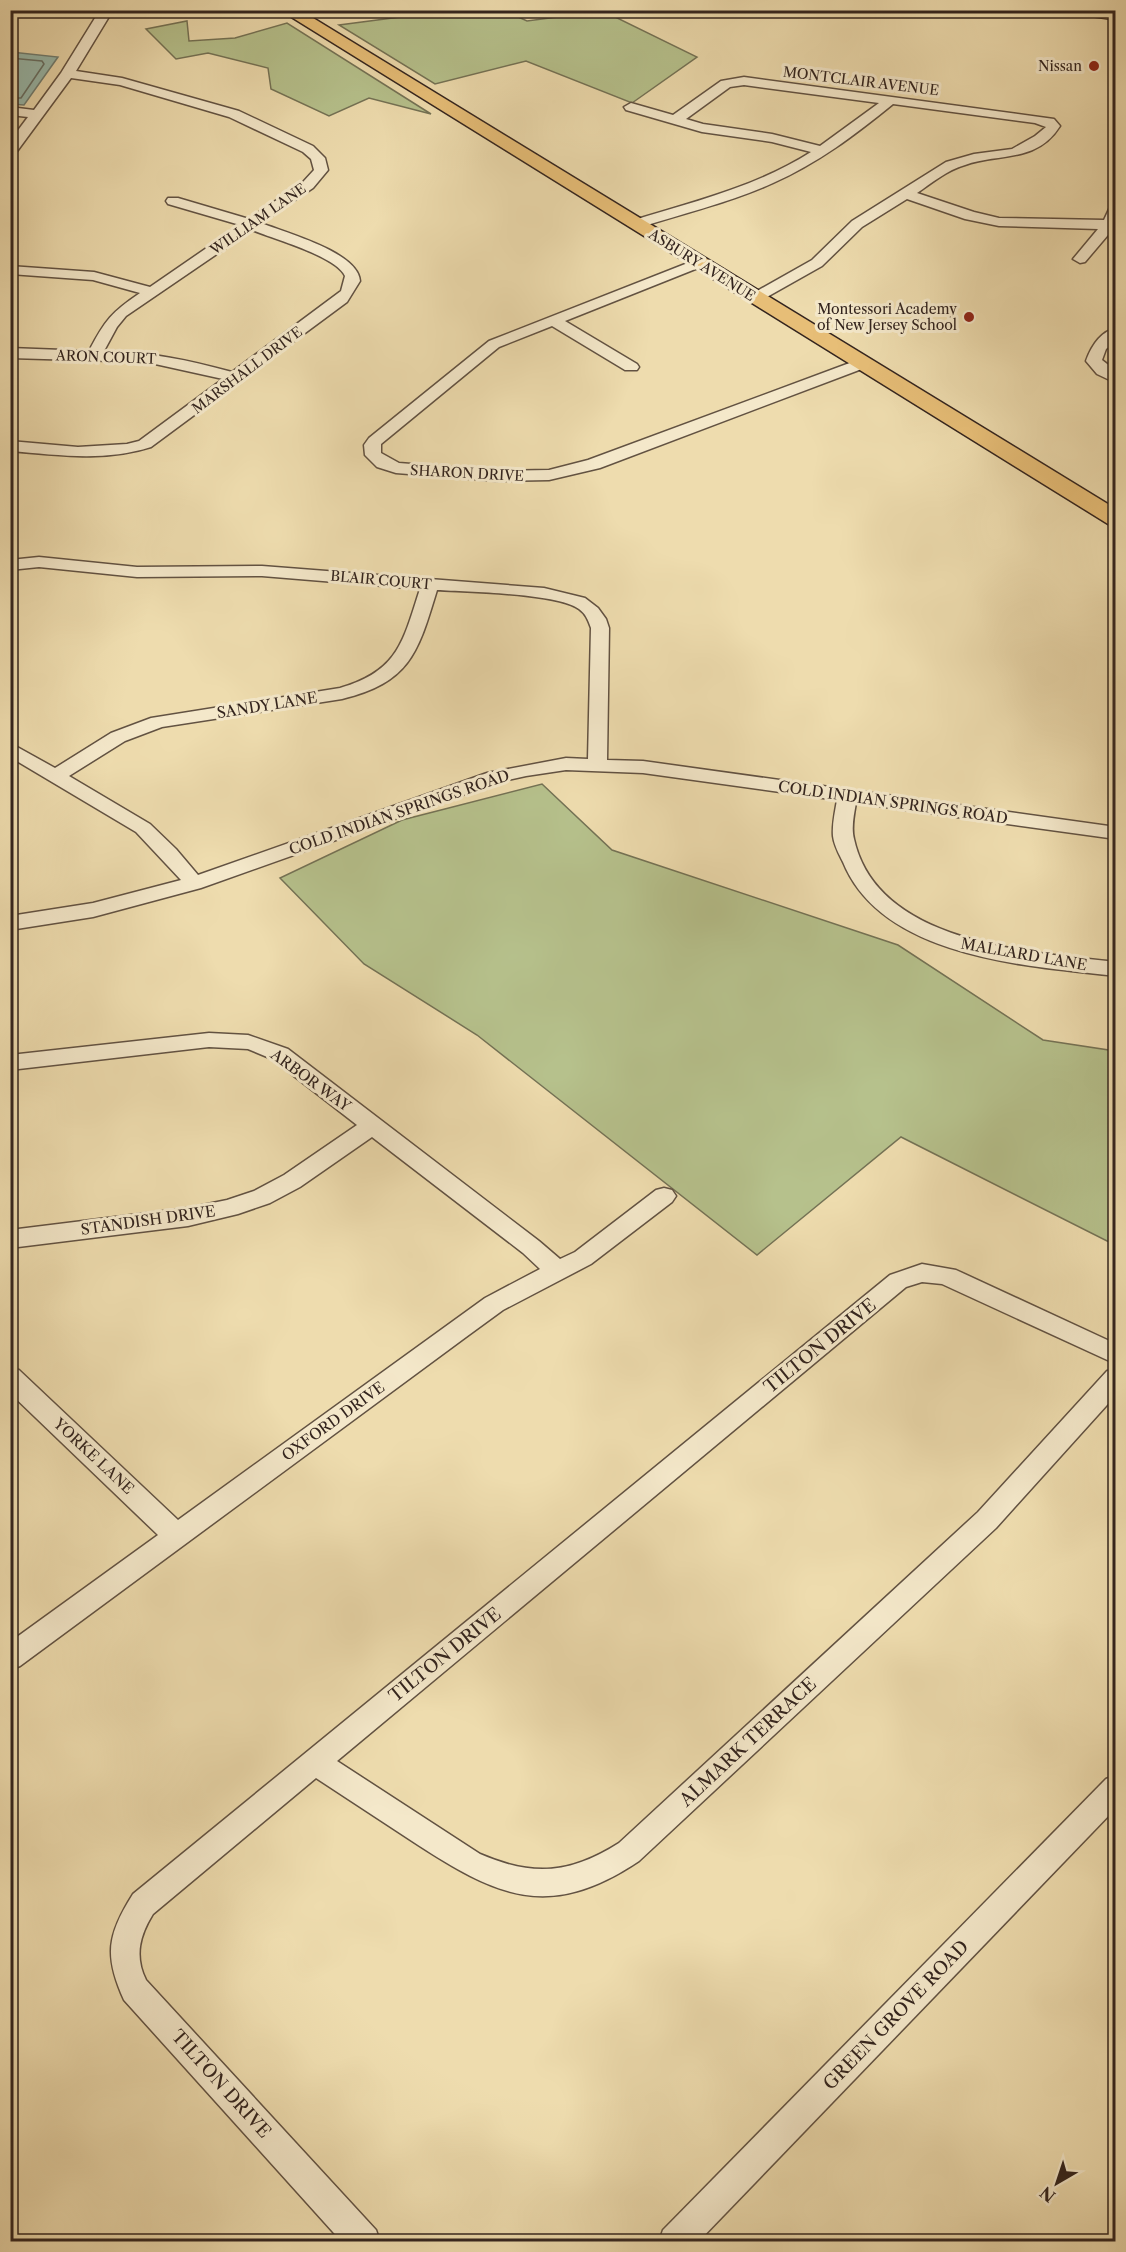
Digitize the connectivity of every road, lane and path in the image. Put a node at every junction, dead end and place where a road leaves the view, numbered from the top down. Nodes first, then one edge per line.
1 (107, 10) edge
2 (288, 10) edge
3 (1080, 10) edge
4 (1116, 15) edge
5 (67, 74) junction
6 (890, 100) junction
7 (631, 107) dead end
8 (10, 111) edge
9 (35, 114) junction
10 (677, 119) junction
11 (10, 151) edge
12 (824, 151) junction
13 (908, 194) junction
14 (172, 201) dead end
15 (1116, 208) edge
16 (252, 224) junction
17 (636, 224) junction
18 (1112, 225) edge
19 (1080, 260) dead end
20 (698, 263) junction
21 (10, 270) edge
22 (153, 292) junction
23 (755, 298) junction
24 (553, 320) junction
25 (1116, 332) edge
26 (1099, 346) junction
27 (1116, 349) edge
28 (10, 353) edge
29 (94, 356) junction
30 (861, 364) junction
31 (631, 367) dead end
32 (235, 378) junction
33 (1116, 378) edge
34 (10, 446) edge
35 (1116, 519) edge
36 (10, 565) edge
37 (430, 584) junction
38 (10, 749) edge
39 (597, 764) junction
40 (55, 776) junction
41 (847, 795) junction
42 (1116, 833) edge
43 (194, 883) junction
44 (10, 923) edge
45 (1116, 969) edge
46 (10, 1063) edge
47 (371, 1126) junction
48 (663, 1196) dead end
49 (10, 1239) edge
50 (558, 1272) junction
51 (1116, 1355) edge
52 (10, 1377) edge
53 (1116, 1378) edge
54 (177, 1536) junction
55 (10, 1658) edge
56 (315, 1762) junction
57 (1116, 1788) edge
58 (364, 2241) edge
59 (675, 2241) edge

1 - 5 street
2 - 17 main road, ASBURY AVENUE
3 - 4 highway
5 - 9 street
5 - 16 street, WILLIAM LANE
6 - 10 street, MONTCLAIR AVENUE
6 - 12 street
6 - 13 street, MONTCLAIR AVENUE
7 - 10 street
8 - 9 street
9 - 11 street
10 - 12 street
12 - 17 street
13 - 18 street
13 - 23 street
14 - 16 street
15 - 18 street
16 - 22 street, WILLIAM LANE
16 - 32 street, MARSHALL DRIVE
17 - 20 main road, ASBURY AVENUE
18 - 19 street
20 - 23 main road, ASBURY AVENUE
20 - 24 street, SHARON DRIVE
21 - 22 street
22 - 29 street, WILLIAM LANE
23 - 30 main road, ASBURY AVENUE
24 - 30 street, SHARON DRIVE
24 - 31 street
25 - 26 street
26 - 27 street
26 - 33 street
28 - 29 street, ARON COURT
29 - 32 street, ARON COURT
30 - 35 main road, ASBURY AVENUE
32 - 34 street, MARSHALL DRIVE
36 - 37 street, BLAIR COURT
37 - 39 street, BLAIR COURT
37 - 40 street, SANDY LANE
38 - 40 street
39 - 41 street, COLD INDIAN SPRINGS ROAD
39 - 43 street, COLD INDIAN SPRINGS ROAD
40 - 43 street
41 - 42 street, COLD INDIAN SPRINGS ROAD
41 - 45 street, MALLARD LANE
43 - 44 street, COLD INDIAN SPRINGS ROAD
46 - 47 street, ARBOR WAY
47 - 49 street, STANDISH DRIVE
47 - 50 street, ARBOR WAY
48 - 50 street, OXFORD DRIVE
50 - 54 street, OXFORD DRIVE
51 - 56 street, TILTON DRIVE
52 - 54 street, YORKE LANE
53 - 56 street, ALMARK TERRACE
54 - 55 street, OXFORD DRIVE
56 - 58 street, TILTON DRIVE
57 - 59 street, GREEN GROVE ROAD

